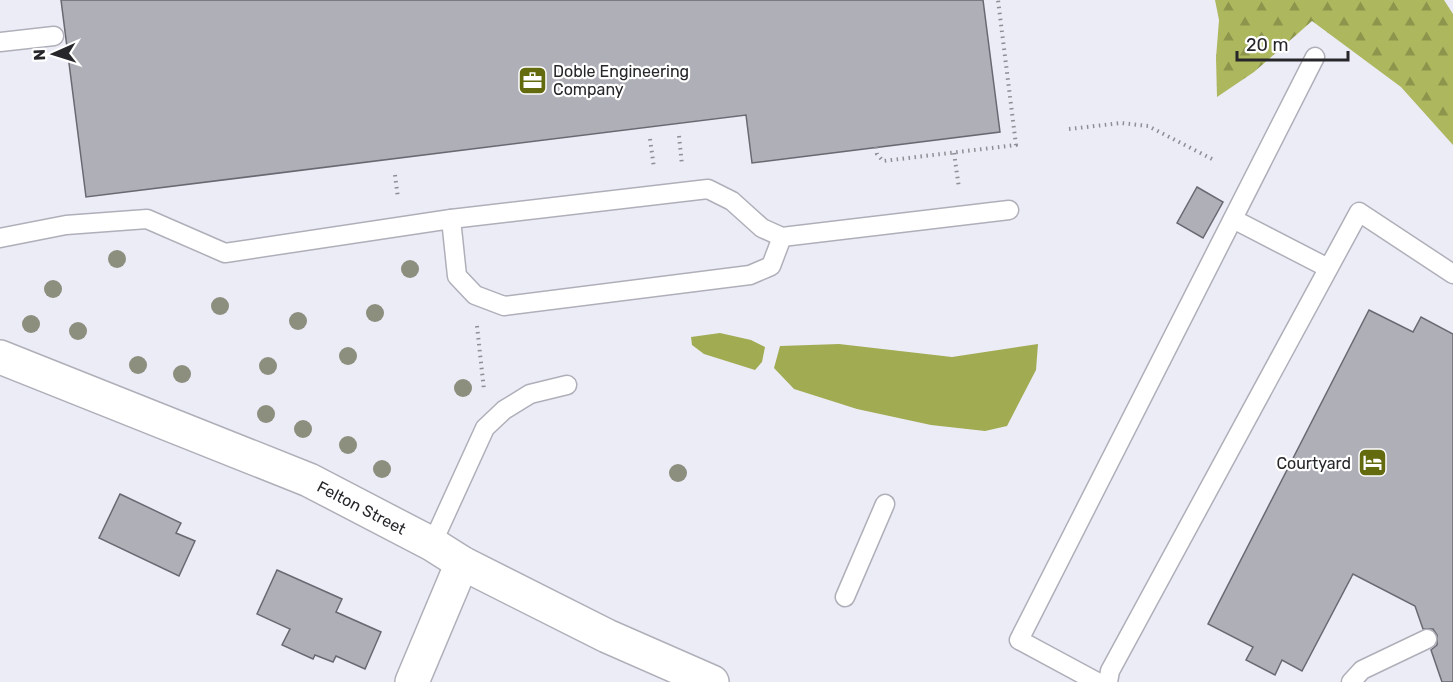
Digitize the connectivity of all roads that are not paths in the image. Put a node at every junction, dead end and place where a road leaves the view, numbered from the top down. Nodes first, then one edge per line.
1 (54, 36) dead end
2 (0, 42) edge
3 (1315, 57) dead end
4 (1009, 210) dead end
5 (451, 219) junction
6 (1233, 219) junction
7 (782, 237) junction
8 (0, 238) edge
9 (1328, 268) junction
10 (1453, 274) edge
11 (0, 357) edge
12 (567, 384) dead end
13 (885, 504) dead end
14 (432, 544) junction
15 (462, 562) junction
16 (845, 597) dead end
17 (1427, 639) dead end
18 (412, 682) edge
19 (712, 682) edge
20 (1097, 682) edge
21 (1108, 682) edge
22 (1351, 682) edge

1 - 2 lane
3 - 6 lane
4 - 7 lane
5 - 7 lane
5 - 7 lane
5 - 8 lane
6 - 9 lane
6 - 20 lane
9 - 10 lane
9 - 21 lane
11 - 14 street, Felton Street
12 - 14 lane
13 - 16 lane
14 - 15 street, Felton Street
15 - 18 street
15 - 19 street, Felton Street
17 - 22 lane

